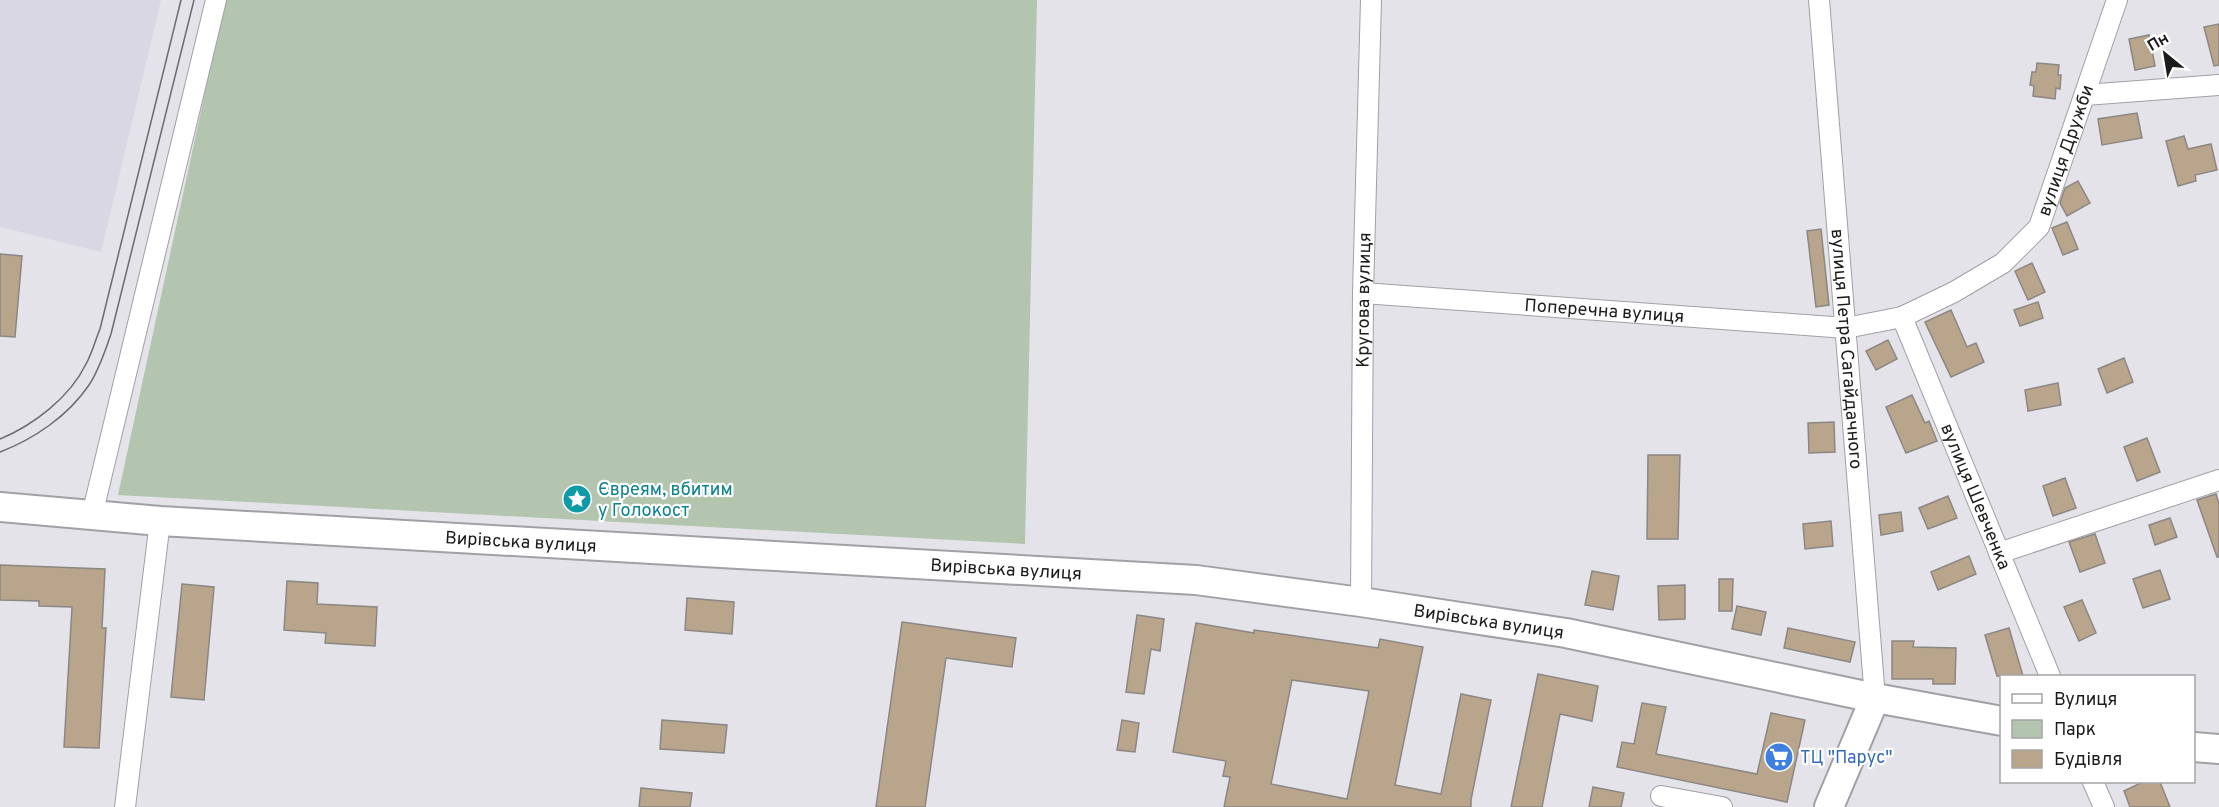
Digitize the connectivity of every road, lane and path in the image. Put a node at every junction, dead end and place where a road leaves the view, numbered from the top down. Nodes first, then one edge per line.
1 (216, 0) edge
2 (1371, 0) edge
3 (1819, 0) edge
4 (2117, 0) edge
5 (2219, 85) edge
6 (2085, 95) junction
7 (1363, 293) junction
8 (1902, 317) junction
9 (1846, 328) junction
10 (2219, 480) edge
11 (0, 507) edge
12 (92, 515) junction
13 (160, 520) junction
14 (1999, 553) junction
15 (1360, 602) junction
16 (2050, 675) edge
17 (1875, 698) junction
18 (2000, 721) edge
19 (2195, 747) edge
20 (2219, 749) edge
21 (2093, 783) edge
22 (1661, 796) dead end
23 (125, 807) edge
24 (1722, 807) edge
25 (1830, 807) edge
26 (2104, 807) edge

1 - 12 street
2 - 7 street, Кругова вулиця
3 - 9 street, вулиця Петра Сагайдачного
4 - 6 street, вулиця Дружби
5 - 6 street
6 - 8 street, вулиця Дружби
7 - 9 street, Поперечна вулиця
7 - 15 street, Кругова вулиця
8 - 9 street, вулиця Дружби
8 - 14 street, вулиця Шевченка
9 - 17 street, вулиця Петра Сагайдачного
10 - 14 street
11 - 12 main road, Вирівська вулиця
12 - 13 main road, Вирівська вулиця
13 - 15 main road, Вирівська вулиця
13 - 23 street
14 - 16 street, вулиця Шевченка
15 - 17 main road, Вирівська вулиця
17 - 18 main road, Вирівська вулиця
17 - 25 main road
19 - 20 main road
21 - 26 street
22 - 24 street

